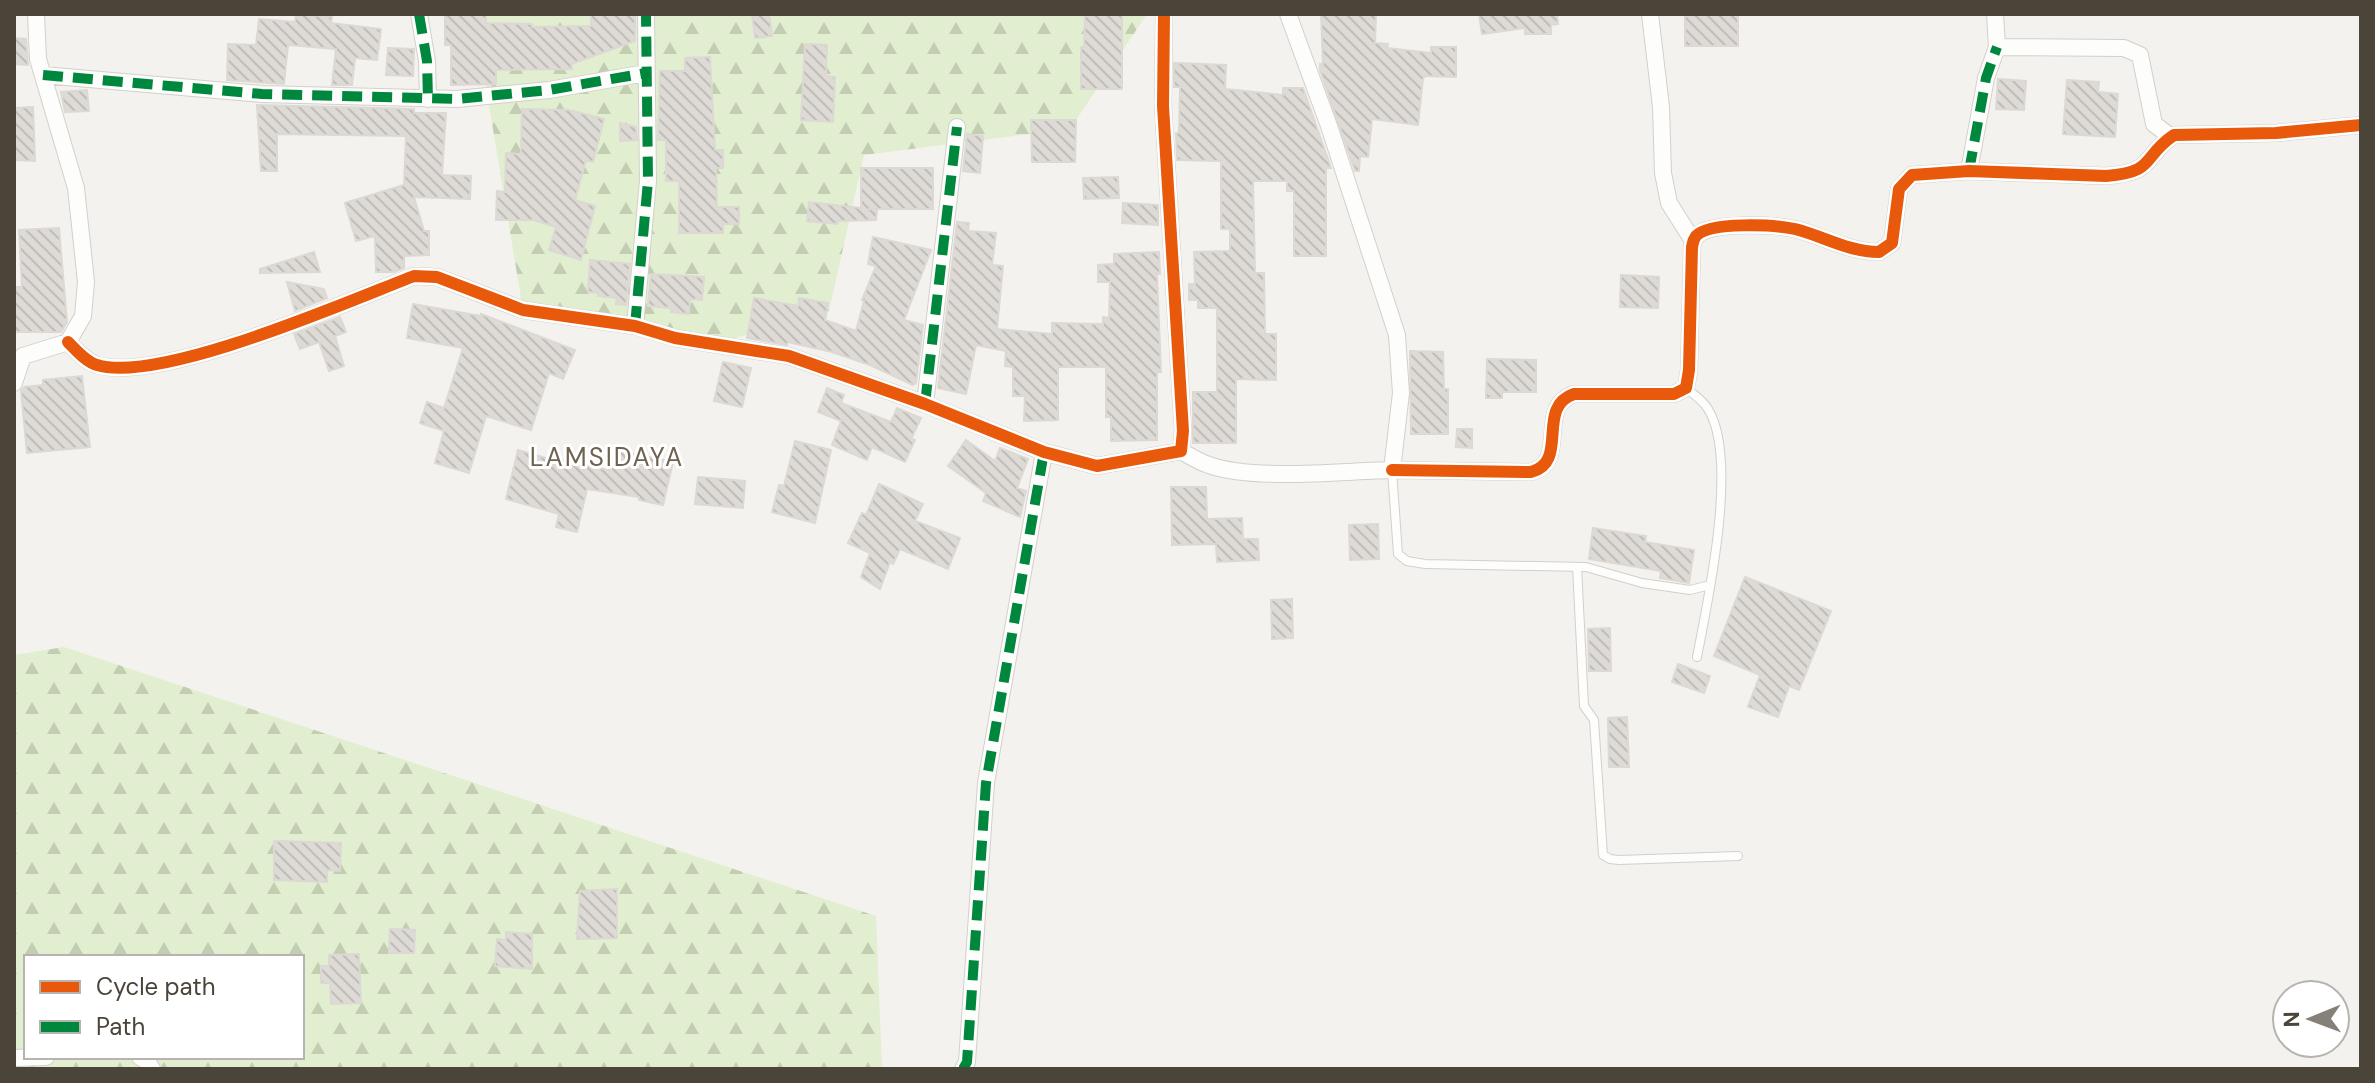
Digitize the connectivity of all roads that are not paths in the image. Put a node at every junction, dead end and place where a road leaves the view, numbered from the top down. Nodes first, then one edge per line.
1 (36, 14) edge
2 (419, 14) edge
3 (646, 14) edge
4 (1164, 14) edge
5 (1288, 14) edge
6 (1650, 14) edge
7 (1995, 14) edge
8 (1997, 47) junction
9 (646, 73) junction
10 (43, 75) junction
11 (428, 99) junction
12 (2361, 125) edge
13 (957, 127) dead end
14 (2171, 137) junction
15 (1969, 171) junction
16 (1693, 241) junction
17 (635, 326) junction
18 (68, 342) junction
19 (18, 359) edge
20 (14, 383) edge
21 (1686, 388) junction
22 (925, 404) junction
23 (1181, 451) junction
24 (1044, 452) junction
25 (1392, 470) junction
26 (1577, 567) junction
27 (1710, 585) junction
28 (1697, 657) dead end
29 (1738, 856) dead end
30 (963, 1069) edge

1 - 10 street
2 - 11 street
3 - 9 street
4 - 23 street
5 - 25 street
6 - 16 street
7 - 8 street
8 - 14 street
8 - 15 street
9 - 11 street
9 - 17 street
10 - 11 street
10 - 18 street
12 - 14 street
13 - 22 street
14 - 15 street
15 - 16 street
16 - 21 street
17 - 18 street
17 - 22 street
18 - 19 street
19 - 20 street
21 - 25 street
21 - 27 lane
22 - 24 street
23 - 24 street
23 - 25 street
24 - 30 street
25 - 26 lane
26 - 27 lane
26 - 29 lane
27 - 28 lane

